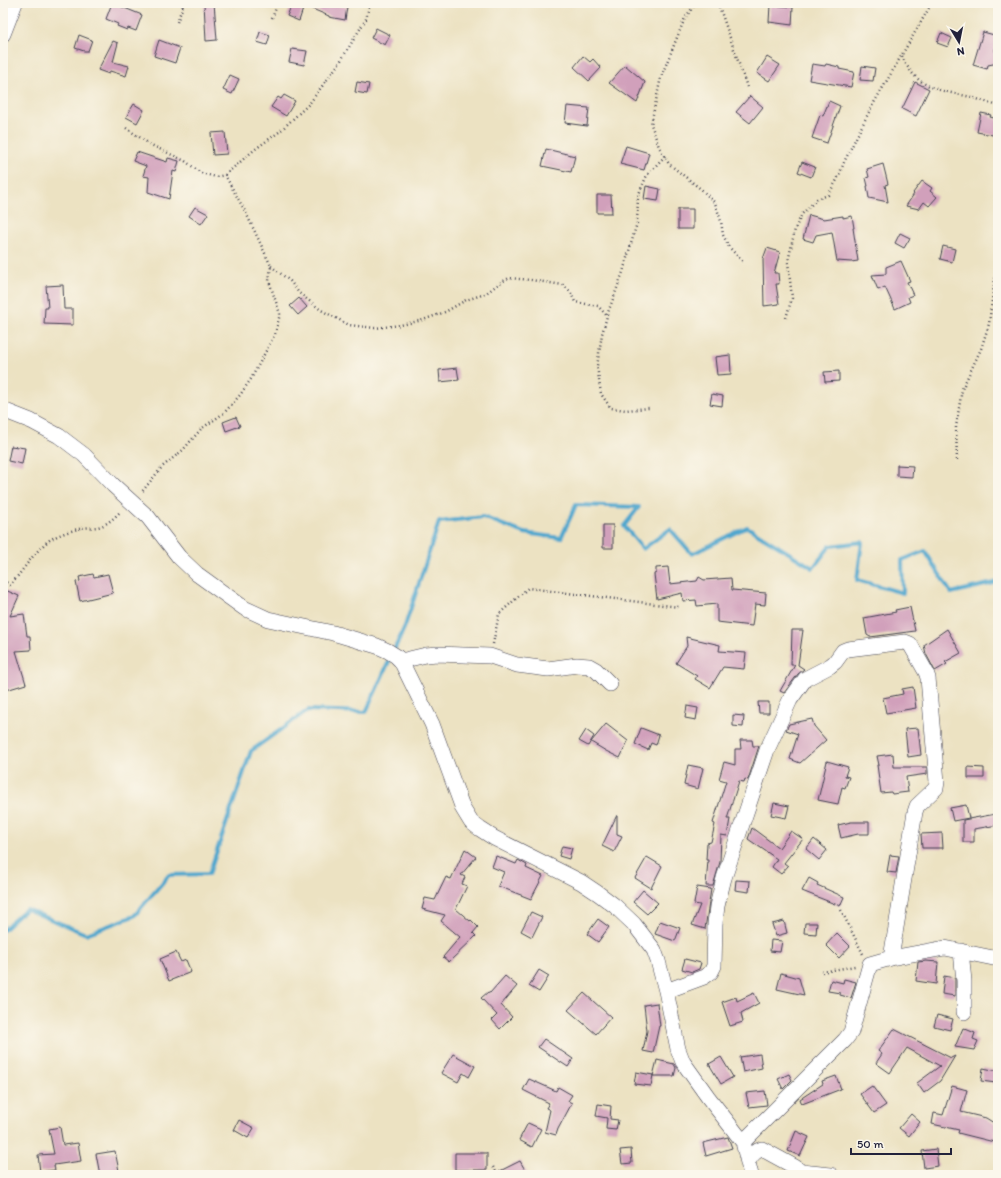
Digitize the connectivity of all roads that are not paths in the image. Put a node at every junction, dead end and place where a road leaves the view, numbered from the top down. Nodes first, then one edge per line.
1 (15, 3) edge
2 (3, 34) edge
3 (3, 410) edge
4 (401, 661) junction
5 (610, 684) dead end
6 (961, 951) junction
7 (891, 958) junction
8 (998, 959) edge
9 (666, 991) junction
10 (964, 1012) dead end
11 (743, 1142) junction
12 (749, 1168) edge
13 (831, 1175) edge

1 - 2 street
3 - 4 street
4 - 5 street
4 - 9 street
6 - 7 street
6 - 8 street
6 - 10 street
7 - 9 street
7 - 11 street
9 - 11 street
11 - 12 street
12 - 13 street

